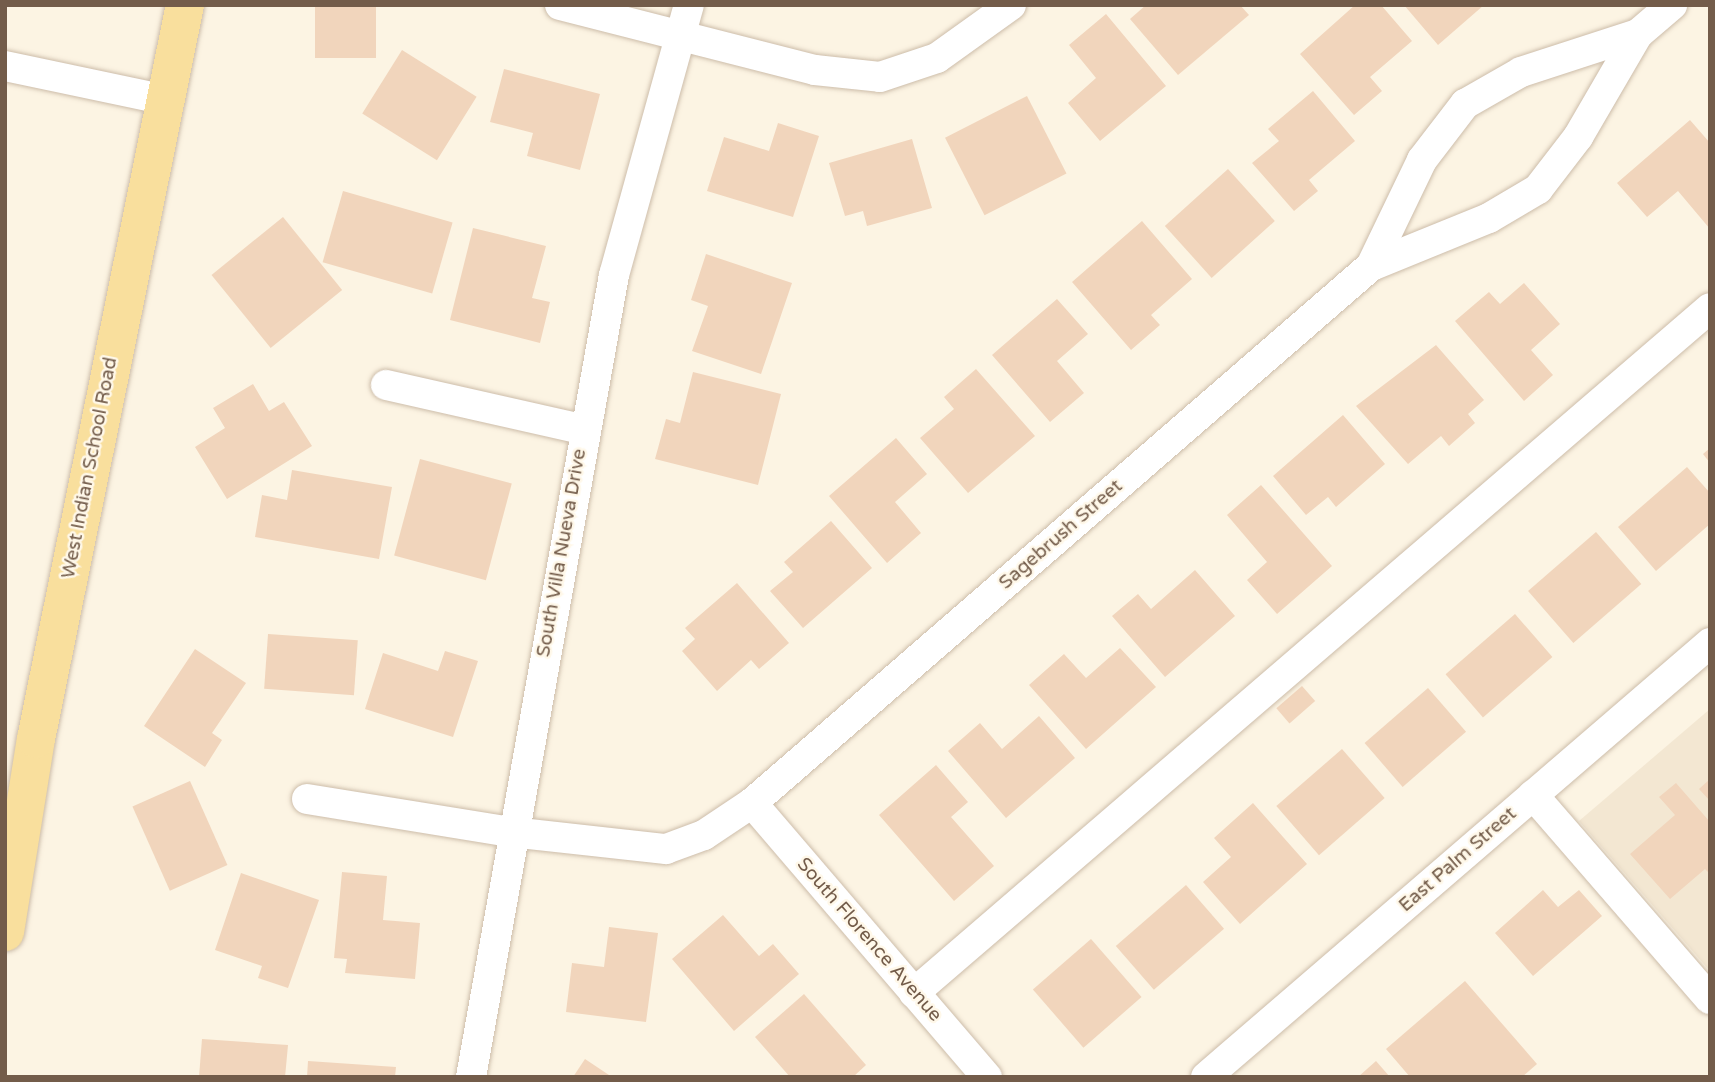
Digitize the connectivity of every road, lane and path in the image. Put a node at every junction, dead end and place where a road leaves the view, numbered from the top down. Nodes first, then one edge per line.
1 (185, 5) edge
2 (560, 5) edge
3 (689, 5) edge
4 (1011, 5) edge
5 (1672, 5) edge
6 (1638, 34) junction
7 (681, 36) junction
8 (5, 66) edge
9 (161, 99) junction
10 (1371, 266) junction
11 (1710, 308) edge
12 (386, 385) dead end
13 (585, 430) junction
14 (1710, 643) edge
15 (1533, 795) junction
16 (307, 799) dead end
17 (752, 803) junction
18 (510, 832) junction
19 (5, 932) edge
20 (1706, 988) edge
21 (914, 993) junction
22 (471, 1077) edge
23 (987, 1077) edge
24 (1206, 1077) edge

1 - 9 main road, West Indian School Road
2 - 7 street
3 - 7 street, South Villa Nueva Drive
4 - 7 street
5 - 6 street, Sagebrush Street
6 - 10 street, Sagebrush Street
6 - 10 street, Sagebrush Street
7 - 13 street, South Villa Nueva Drive
8 - 9 street
9 - 19 main road, West Indian School Road
10 - 17 street, Sagebrush Street
11 - 21 street
12 - 13 street
13 - 18 street, South Villa Nueva Drive
14 - 15 street, East Palm Street
15 - 20 street
15 - 24 street, East Palm Street
16 - 18 street, Sagebrush Street
17 - 18 street, Sagebrush Street
17 - 21 street, South Florence Avenue
18 - 22 street, South Villa Nueva Drive
21 - 23 street, South Florence Avenue

